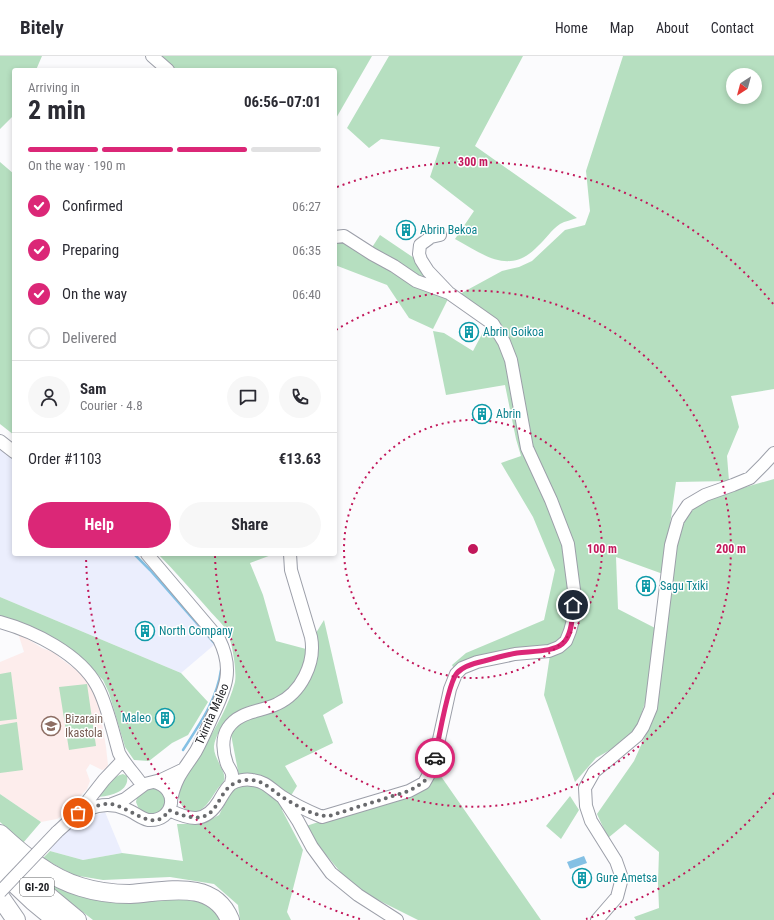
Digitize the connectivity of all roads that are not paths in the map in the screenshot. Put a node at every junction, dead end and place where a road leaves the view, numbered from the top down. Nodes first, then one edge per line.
1 (152, 56) edge
2 (166, 68) edge
3 (440, 235) dead end
4 (337, 237) edge
5 (449, 293) junction
6 (0, 441) edge
7 (12, 450) edge
8 (774, 453) edge
9 (149, 556) edge
10 (290, 556) edge
11 (0, 622) edge
12 (123, 760) junction
13 (182, 770) junction
14 (231, 784) junction
15 (145, 785) junction
16 (281, 796) junction
17 (112, 804) junction
18 (170, 805) junction
19 (78, 813) junction
20 (139, 816) junction
21 (0, 834) edge
22 (0, 851) edge
23 (0, 870) edge
24 (0, 892) edge
25 (0, 897) edge
26 (16, 920) edge
27 (56, 920) edge
28 (77, 920) edge
29 (230, 920) edge
30 (397, 920) edge
31 (597, 920) edge

1 - 2 street
3 - 5 street
4 - 5 street
5 - 16 street
6 - 7 street
8 - 31 street
9 - 13 street, Txirrita Maleo
10 - 14 street
11 - 12 street
12 - 15 street
12 - 19 street
13 - 15 street
13 - 18 street, Txirrita Maleo
14 - 16 street
14 - 18 street
15 - 17 street
15 - 18 street
15 - 20 street
16 - 30 street
17 - 19 street
17 - 20 street
18 - 20 street
19 - 24 street, bridge
21 - 29 highway
22 - 28 highway, GI-20
23 - 27 highway, GI-20
25 - 26 highway

